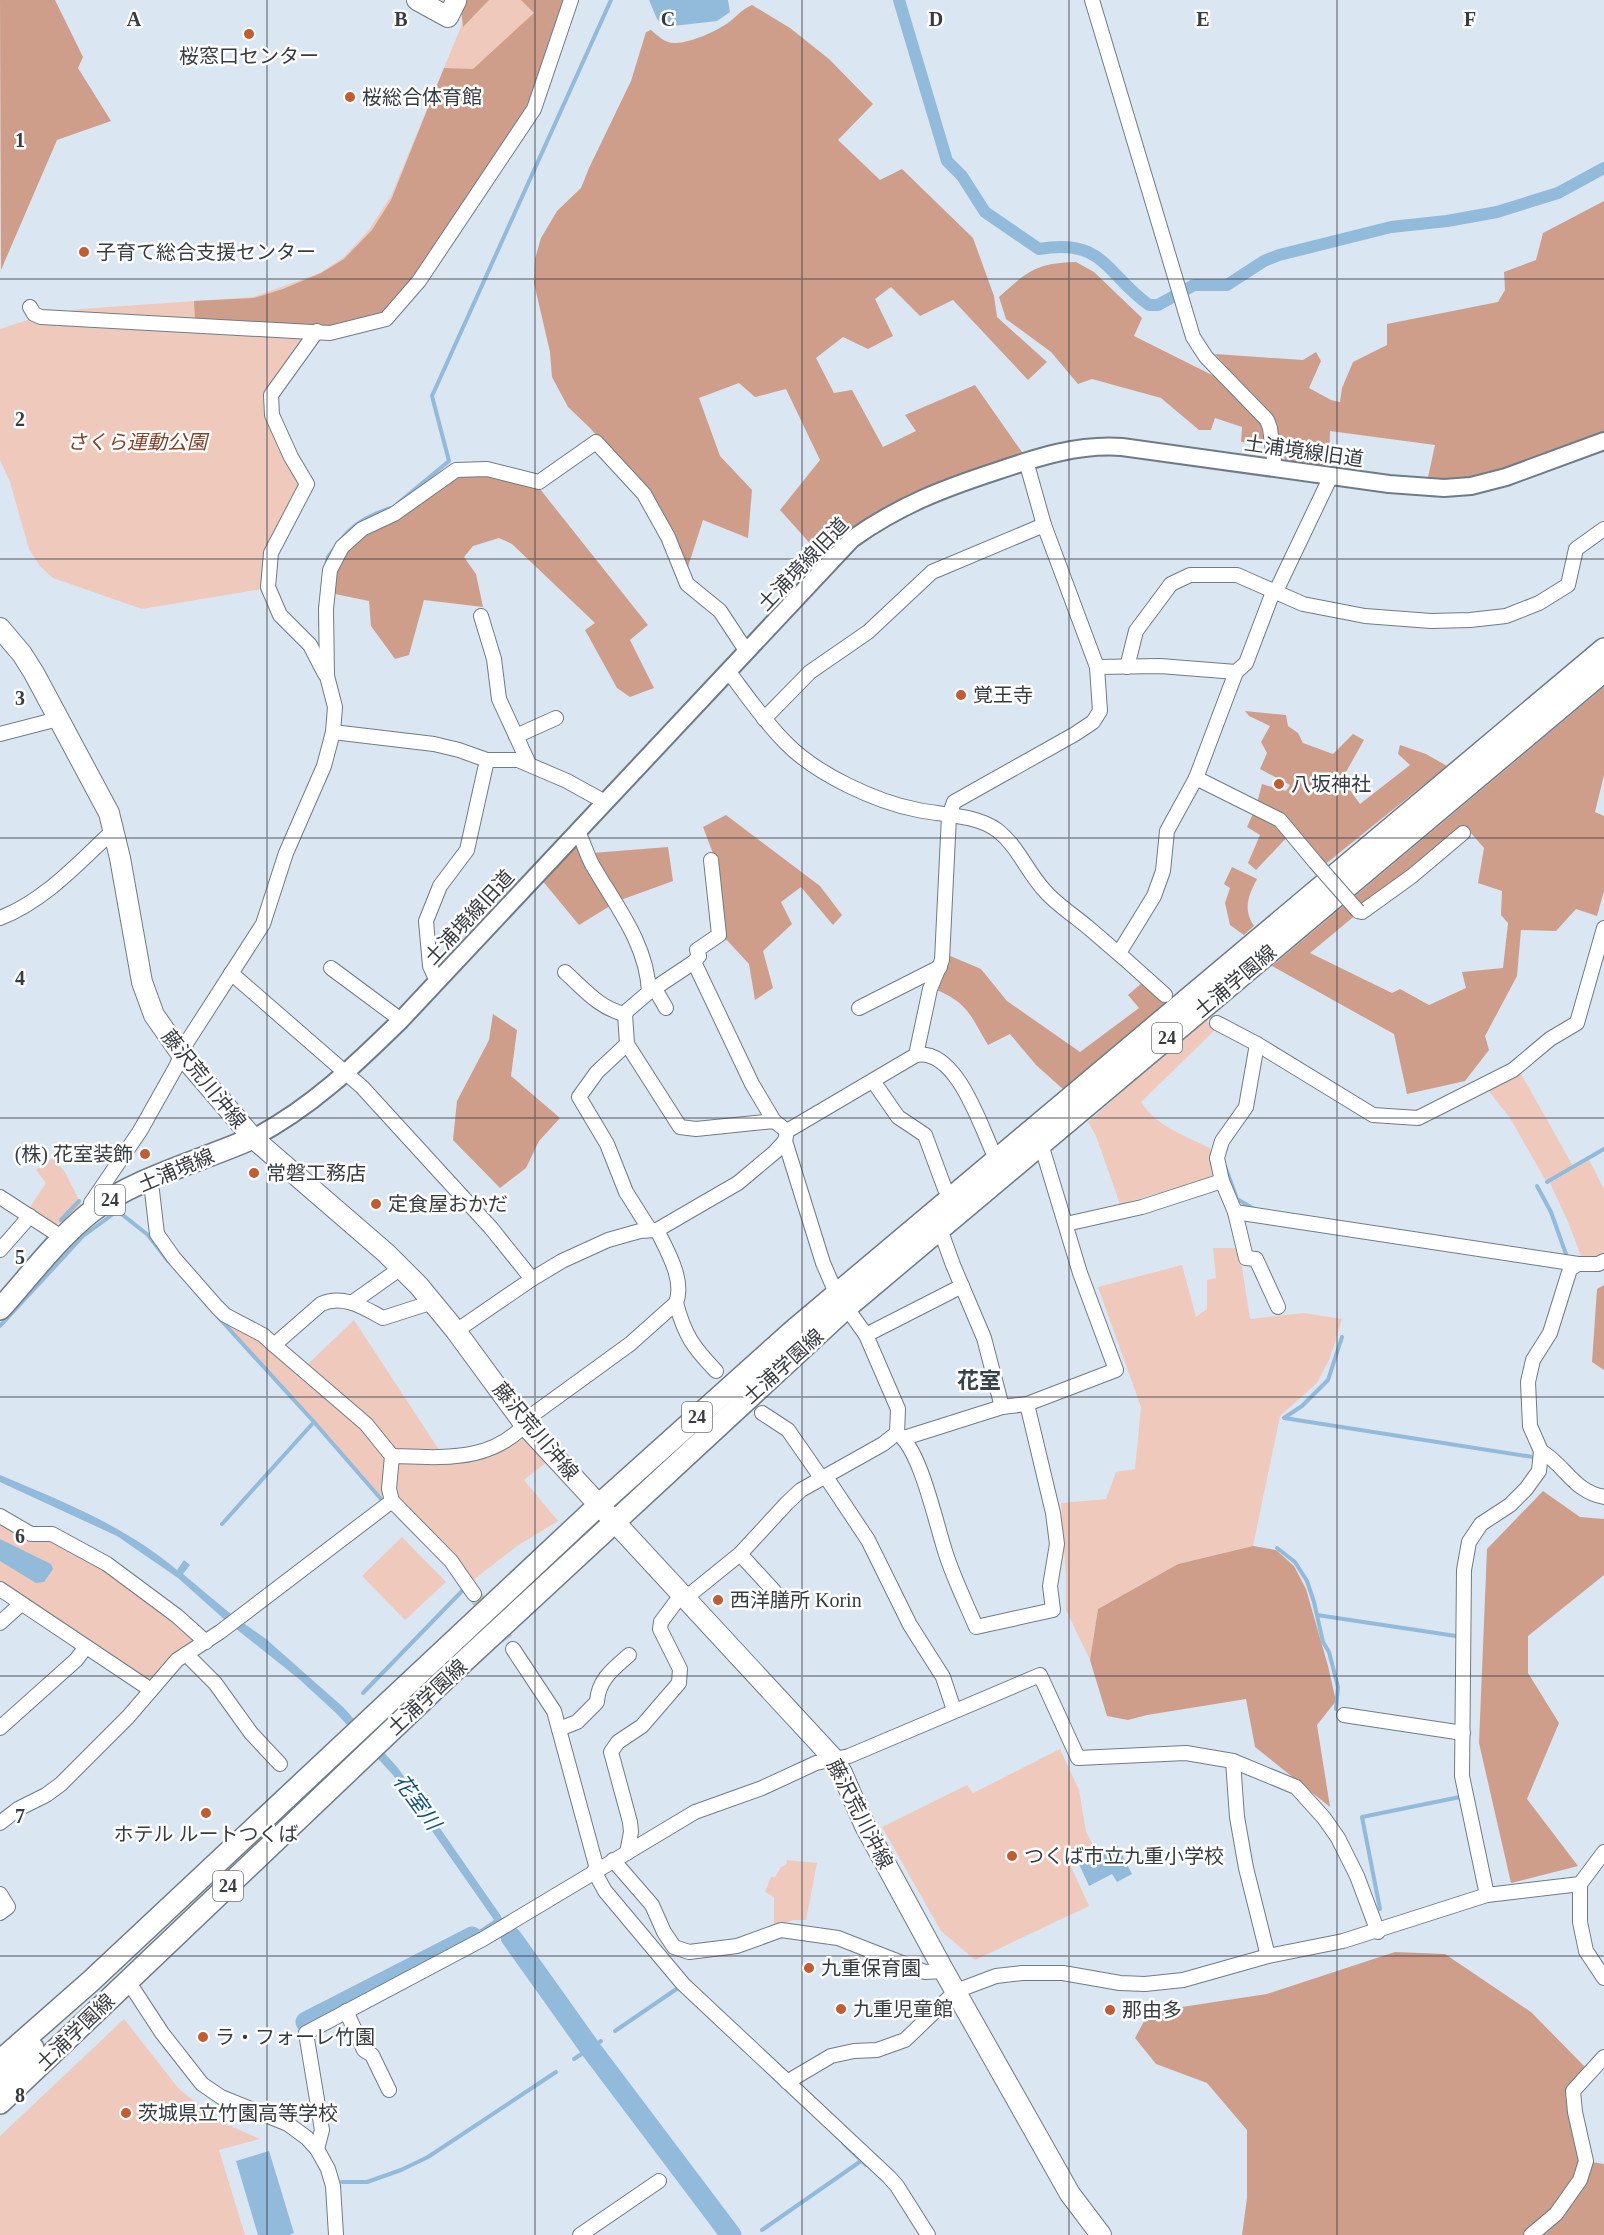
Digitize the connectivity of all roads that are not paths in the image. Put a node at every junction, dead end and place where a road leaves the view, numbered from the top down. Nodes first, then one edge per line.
1 (417, 0) edge
2 (455, 0) edge
3 (571, 0) edge
4 (1092, 0) edge
5 (30, 307) dead end
6 (317, 331) junction
7 (1604, 441) edge
8 (1026, 461) junction
9 (1275, 468) junction
10 (1331, 476) junction
11 (1044, 525) junction
12 (1604, 529) edge
13 (1273, 592) junction
14 (481, 616) dead end
15 (0, 628) edge
16 (1604, 649) edge
17 (747, 652) junction
18 (1097, 667) junction
19 (1127, 667) junction
20 (1604, 671) edge
21 (729, 672) junction
22 (1236, 672) junction
23 (327, 676) junction
24 (556, 718) dead end
25 (58, 719) junction
26 (764, 719) junction
27 (333, 732) junction
28 (0, 734) edge
29 (516, 736) junction
30 (487, 760) junction
31 (529, 764) junction
32 (1196, 778) junction
33 (605, 802) junction
34 (949, 816) junction
35 (114, 829) junction
36 (578, 832) junction
37 (1463, 833) dead end
38 (711, 860) dead end
39 (0, 918) edge
40 (1604, 928) edge
41 (1119, 953) junction
42 (694, 962) junction
43 (1244, 962) junction
44 (939, 967) junction
45 (331, 968) dead end
46 (566, 972) dead end
47 (231, 973) junction
48 (437, 981) junction
49 (652, 991) junction
50 (1165, 995) dead end
51 (666, 1008) dead end
52 (858, 1008) dead end
53 (625, 1014) junction
54 (401, 1020) junction
55 (1217, 1023) dead end
56 (627, 1044) junction
57 (1257, 1044) junction
58 (182, 1055) junction
59 (916, 1055) junction
60 (348, 1073) junction
61 (873, 1081) junction
62 (774, 1121) junction
63 (786, 1136) junction
64 (253, 1138) junction
65 (1041, 1144) junction
66 (998, 1158) junction
67 (148, 1180) junction
68 (1222, 1181) junction
69 (951, 1196) junction
70 (0, 1197) edge
71 (92, 1211) junction
72 (1235, 1212) junction
73 (30, 1216) junction
74 (1066, 1224) junction
75 (940, 1229) junction
76 (654, 1230) junction
77 (63, 1238) junction
78 (0, 1250) edge
79 (1604, 1261) edge
80 (1578, 1264) junction
81 (401, 1268) junction
82 (532, 1279) junction
83 (962, 1286) junction
84 (842, 1300) junction
85 (353, 1302) junction
86 (433, 1302) junction
87 (676, 1304) junction
88 (1278, 1307) dead end
89 (0, 1310) edge
90 (456, 1331) junction
91 (866, 1335) junction
92 (274, 1345) junction
93 (716, 1371) dead end
94 (1027, 1404) junction
95 (1002, 1407) junction
96 (762, 1413) dead end
97 (525, 1425) junction
98 (900, 1436) junction
99 (1541, 1451) junction
100 (392, 1456) junction
101 (824, 1478) junction
102 (1604, 1497) edge
103 (392, 1501) junction
104 (599, 1505) junction
105 (0, 1516) edge
106 (615, 1521) junction
107 (740, 1554) junction
108 (0, 1589) edge
109 (774, 1591) dead end
110 (474, 1594) tunnel mouth
111 (684, 1596) junction
112 (21, 1604) junction
113 (0, 1623) edge
114 (206, 1642) junction
115 (86, 1647) junction
116 (513, 1649) tunnel mouth
117 (186, 1654) junction
118 (628, 1655) dead end
119 (151, 1690) junction
120 (954, 1710) junction
121 (1344, 1715) dead end
122 (0, 1728) edge
123 (559, 1729) junction
124 (1463, 1733) junction
125 (834, 1759) junction
126 (1233, 1761) junction
127 (280, 1764) dead end
128 (0, 1823) edge
129 (1604, 1852) edge
130 (627, 1853) junction
131 (613, 1860) junction
132 (596, 1870) junction
133 (1580, 1884) junction
134 (0, 1894) edge
135 (1487, 1895) junction
136 (0, 1913) edge
137 (1378, 1932) junction
138 (1268, 1956) junction
139 (944, 1971) junction
140 (1604, 1978) edge
141 (128, 1981) junction
142 (956, 1991) junction
143 (96, 2011) junction
144 (346, 2011) junction
145 (1604, 2057) edge
146 (1, 2074) edge
147 (787, 2082) junction
148 (389, 2090) dead end
149 (0, 2103) edge
150 (317, 2149) junction
151 (659, 2181) dead end
152 (336, 2235) edge
153 (580, 2235) edge
154 (928, 2235) edge
155 (1101, 2235) edge
156 (1531, 2235) edge

1 - 2 main road
3 - 6 street
4 - 9 street
5 - 6 street
6 - 23 street
7 - 10 street, 土浦境線旧道
8 - 9 street, 土浦境線旧道
8 - 11 street
8 - 17 street, 土浦境線旧道
9 - 10 street, 土浦境線旧道
10 - 13 street
11 - 18 street
11 - 26 street
12 - 13 street
13 - 19 street
13 - 22 street
14 - 29 street
15 - 25 main road, 藤沢荒川沖線
16 - 43 main road, 土浦学園線 / 24
17 - 21 street, 土浦境線旧道
17 - 23 street
18 - 19 street
18 - 34 street
19 - 22 street
20 - 43 main road, 土浦学園線 / 24
21 - 26 street
21 - 33 street, 土浦境線旧道
22 - 32 street
23 - 27 street
24 - 29 street
25 - 28 street
25 - 35 main road, 藤沢荒川沖線
26 - 34 street
27 - 30 street
27 - 47 street
29 - 31 street
30 - 31 street
30 - 48 street
31 - 33 street
32 - 37 street, bridge
32 - 41 street
33 - 36 street, 土浦境線旧道
34 - 41 street
34 - 44 street
35 - 39 street
35 - 58 main road, 藤沢荒川沖線
36 - 48 street, 土浦境線旧道
36 - 49 street
38 - 42 street
40 - 57 street
41 - 50 street
42 - 49 street
42 - 62 street
43 - 65 main road, 土浦学園線 / 24
43 - 66 main road, 土浦学園線 / 24
44 - 52 street
44 - 59 street
45 - 54 street
46 - 53 street
47 - 58 street
47 - 60 street
48 - 54 street, 土浦境線旧道
49 - 51 street
49 - 53 street
53 - 56 street
54 - 60 street, 土浦境線旧道
55 - 57 street
56 - 62 street
56 - 76 street
57 - 68 street
58 - 64 main road, 藤沢荒川沖線
58 - 71 street
59 - 61 street
59 - 66 street
60 - 64 street, 土浦境線旧道
60 - 82 street
61 - 63 street
61 - 69 street
62 - 63 street
63 - 76 street
63 - 84 street
64 - 67 main road, 土浦境線 / 24
64 - 81 main road, 藤沢荒川沖線
65 - 74 street
65 - 75 main road, 土浦学園線 / 24
66 - 69 main road, 土浦学園線 / 24
67 - 71 main road, 土浦境線 / 24
67 - 92 street
68 - 72 street
68 - 74 street
69 - 84 main road, 土浦学園線 / 24
70 - 73 street
71 - 77 main road, 土浦境線 / 24
72 - 80 street
72 - 88 street
73 - 77 street
73 - 78 street
74 - 94 street
75 - 83 street
75 - 84 main road, 土浦学園線 / 24
76 - 82 street
76 - 87 street
77 - 89 main road, 土浦境線 / 24
79 - 80 street
80 - 99 street
81 - 85 street
81 - 86 main road, 藤沢荒川沖線
82 - 90 street
83 - 91 street
83 - 95 street
84 - 91 street
84 - 104 main road, 土浦学園線 / 24
84 - 106 main road, 土浦学園線 / 24
85 - 86 street
85 - 92 street
86 - 90 main road, 藤沢荒川沖線
87 - 93 street
87 - 97 street
90 - 97 main road, 藤沢荒川沖線
91 - 98 street
92 - 100 street
94 - 95 street
94 - 98 street
95 - 98 street
96 - 101 street
97 - 100 street
97 - 104 main road, 藤沢荒川沖線
98 - 101 street
99 - 102 street
99 - 124 street
100 - 103 street
101 - 107 street
101 - 120 street
103 - 110 street
103 - 114 street
104 - 106 main road, 藤沢荒川沖線
104 - 146 main road, 土浦学園線 / 24
105 - 114 street
106 - 111 main road, 藤沢荒川沖線
106 - 141 main road, 土浦学園線 / 24
107 - 109 street
107 - 111 street
108 - 112 street
111 - 125 main road, 藤沢荒川沖線
111 - 130 street
112 - 113 street
112 - 115 street
114 - 117 street
115 - 119 street
115 - 122 street
116 - 123 street
117 - 119 street
117 - 127 street
118 - 123 street
119 - 128 street
120 - 125 street
120 - 126 street
121 - 124 street
123 - 132 street
124 - 135 street
125 - 130 street
125 - 139 main road, 藤沢荒川沖線
126 - 137 street
126 - 138 street
129 - 133 street
130 - 131 street
131 - 132 street
131 - 139 street
132 - 144 street
132 - 147 street
133 - 135 street
133 - 140 street
134 - 136 street
135 - 137 street
137 - 138 street
138 - 142 street
139 - 142 main road, 藤沢荒川沖線
141 - 143 main road, 土浦学園線 / 24
141 - 150 street
142 - 147 street
142 - 155 main road, 藤沢荒川沖線
143 - 146 main road, 24
143 - 149 main road, 土浦学園線 / 24
144 - 148 street
144 - 150 street
145 - 156 street
147 - 154 street
150 - 152 street
151 - 153 street

